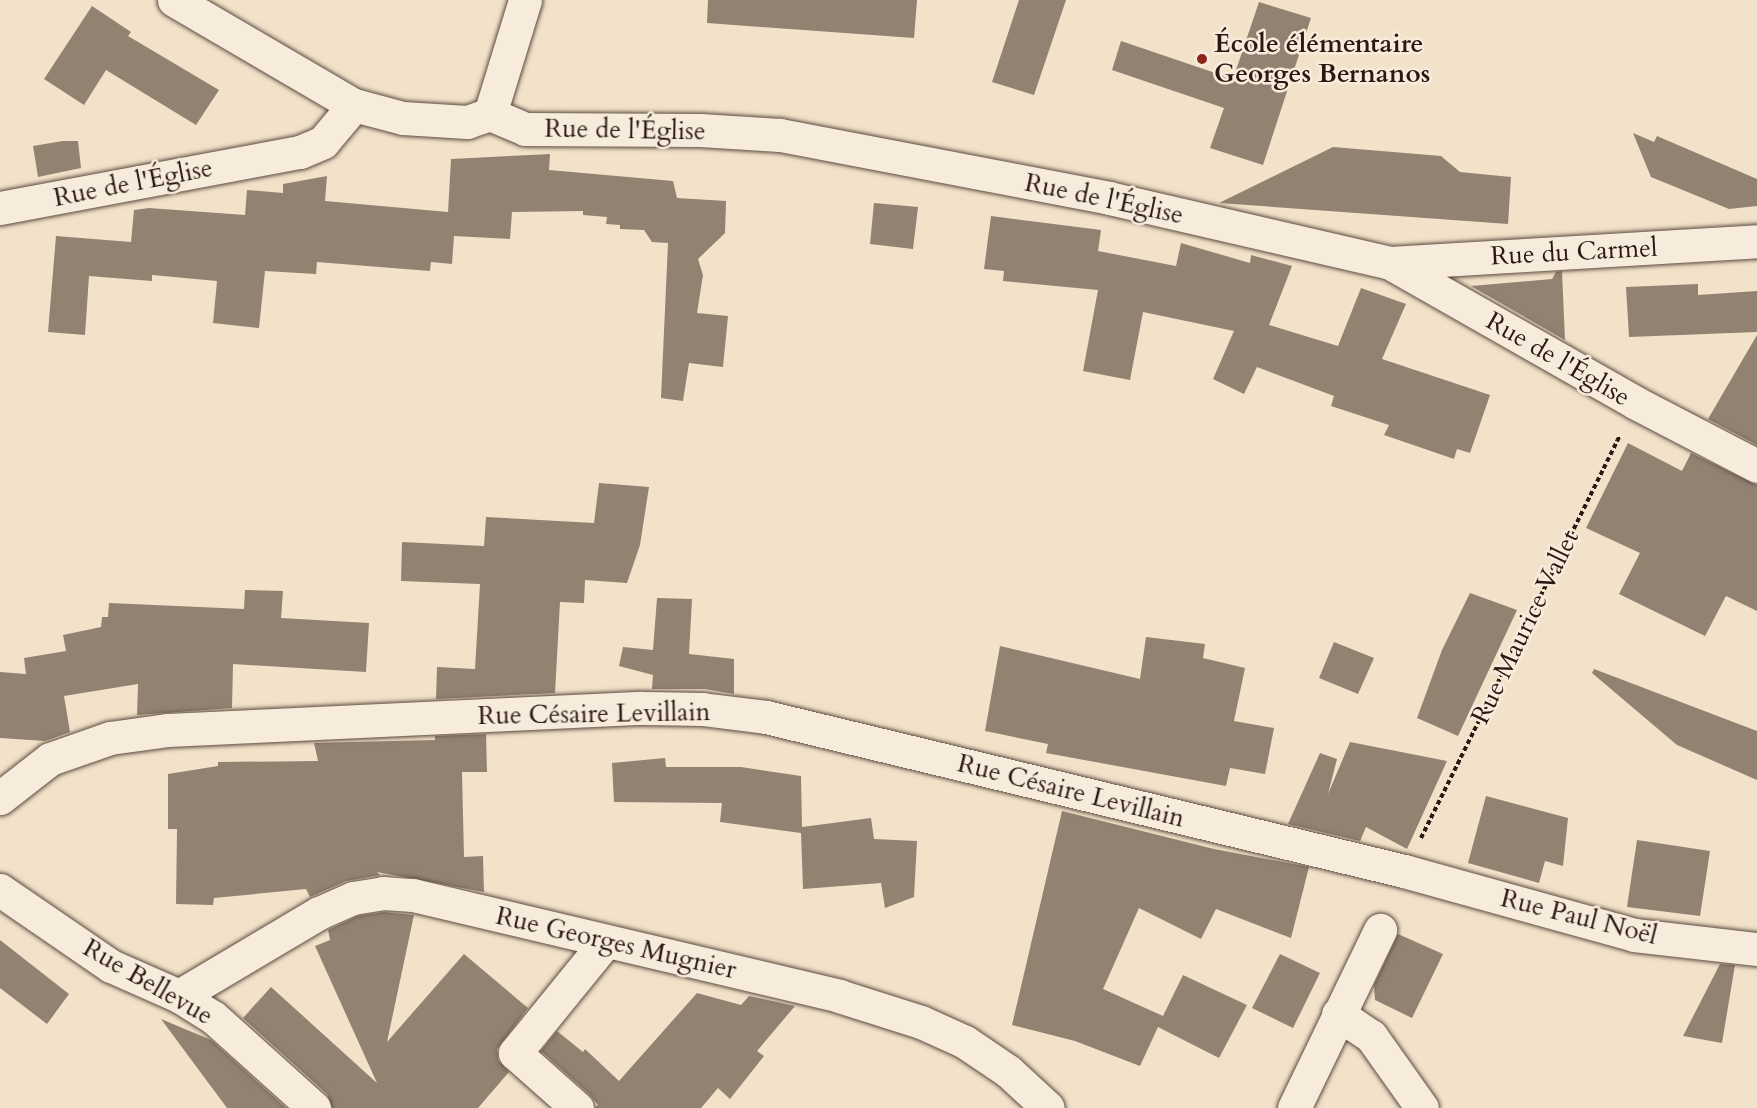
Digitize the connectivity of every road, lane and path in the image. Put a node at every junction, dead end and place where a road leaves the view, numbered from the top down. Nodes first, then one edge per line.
1 (525, 0) edge
2 (177, 1) edge
3 (354, 105) junction
4 (490, 114) junction
5 (0, 208) edge
6 (1757, 241) edge
7 (1390, 263) junction
8 (1636, 403) junction
9 (1757, 466) edge
10 (0, 798) edge
11 (1420, 840) dead end
12 (1404, 871) joint
13 (0, 890) edge
14 (1380, 930) dead end
15 (606, 941) junction
16 (1757, 949) edge
17 (179, 996) junction
18 (1338, 1014) junction
19 (314, 1108) edge
20 (577, 1108) edge
21 (1048, 1108) edge
22 (1294, 1108) edge
23 (1422, 1108) edge

1 - 4 street
2 - 3 street
3 - 4 street
3 - 5 street, Rue de l'Église
4 - 7 street, Rue de l'Église
6 - 7 street, Rue du Carmel
7 - 8 street, Rue de l'Église
8 - 9 street, Rue de l'Église
8 - 11 path, Rue Maurice Vallet
10 - 12 street, Rue Césaire Levillain
12 - 16 street, Rue Paul Noël
13 - 17 street, Rue Bellevue
14 - 18 street
15 - 17 street, Rue Georges Mugnier
15 - 20 street
15 - 21 street, Rue Georges Mugnier
17 - 19 street, Rue Bellevue
18 - 22 street
18 - 23 street

